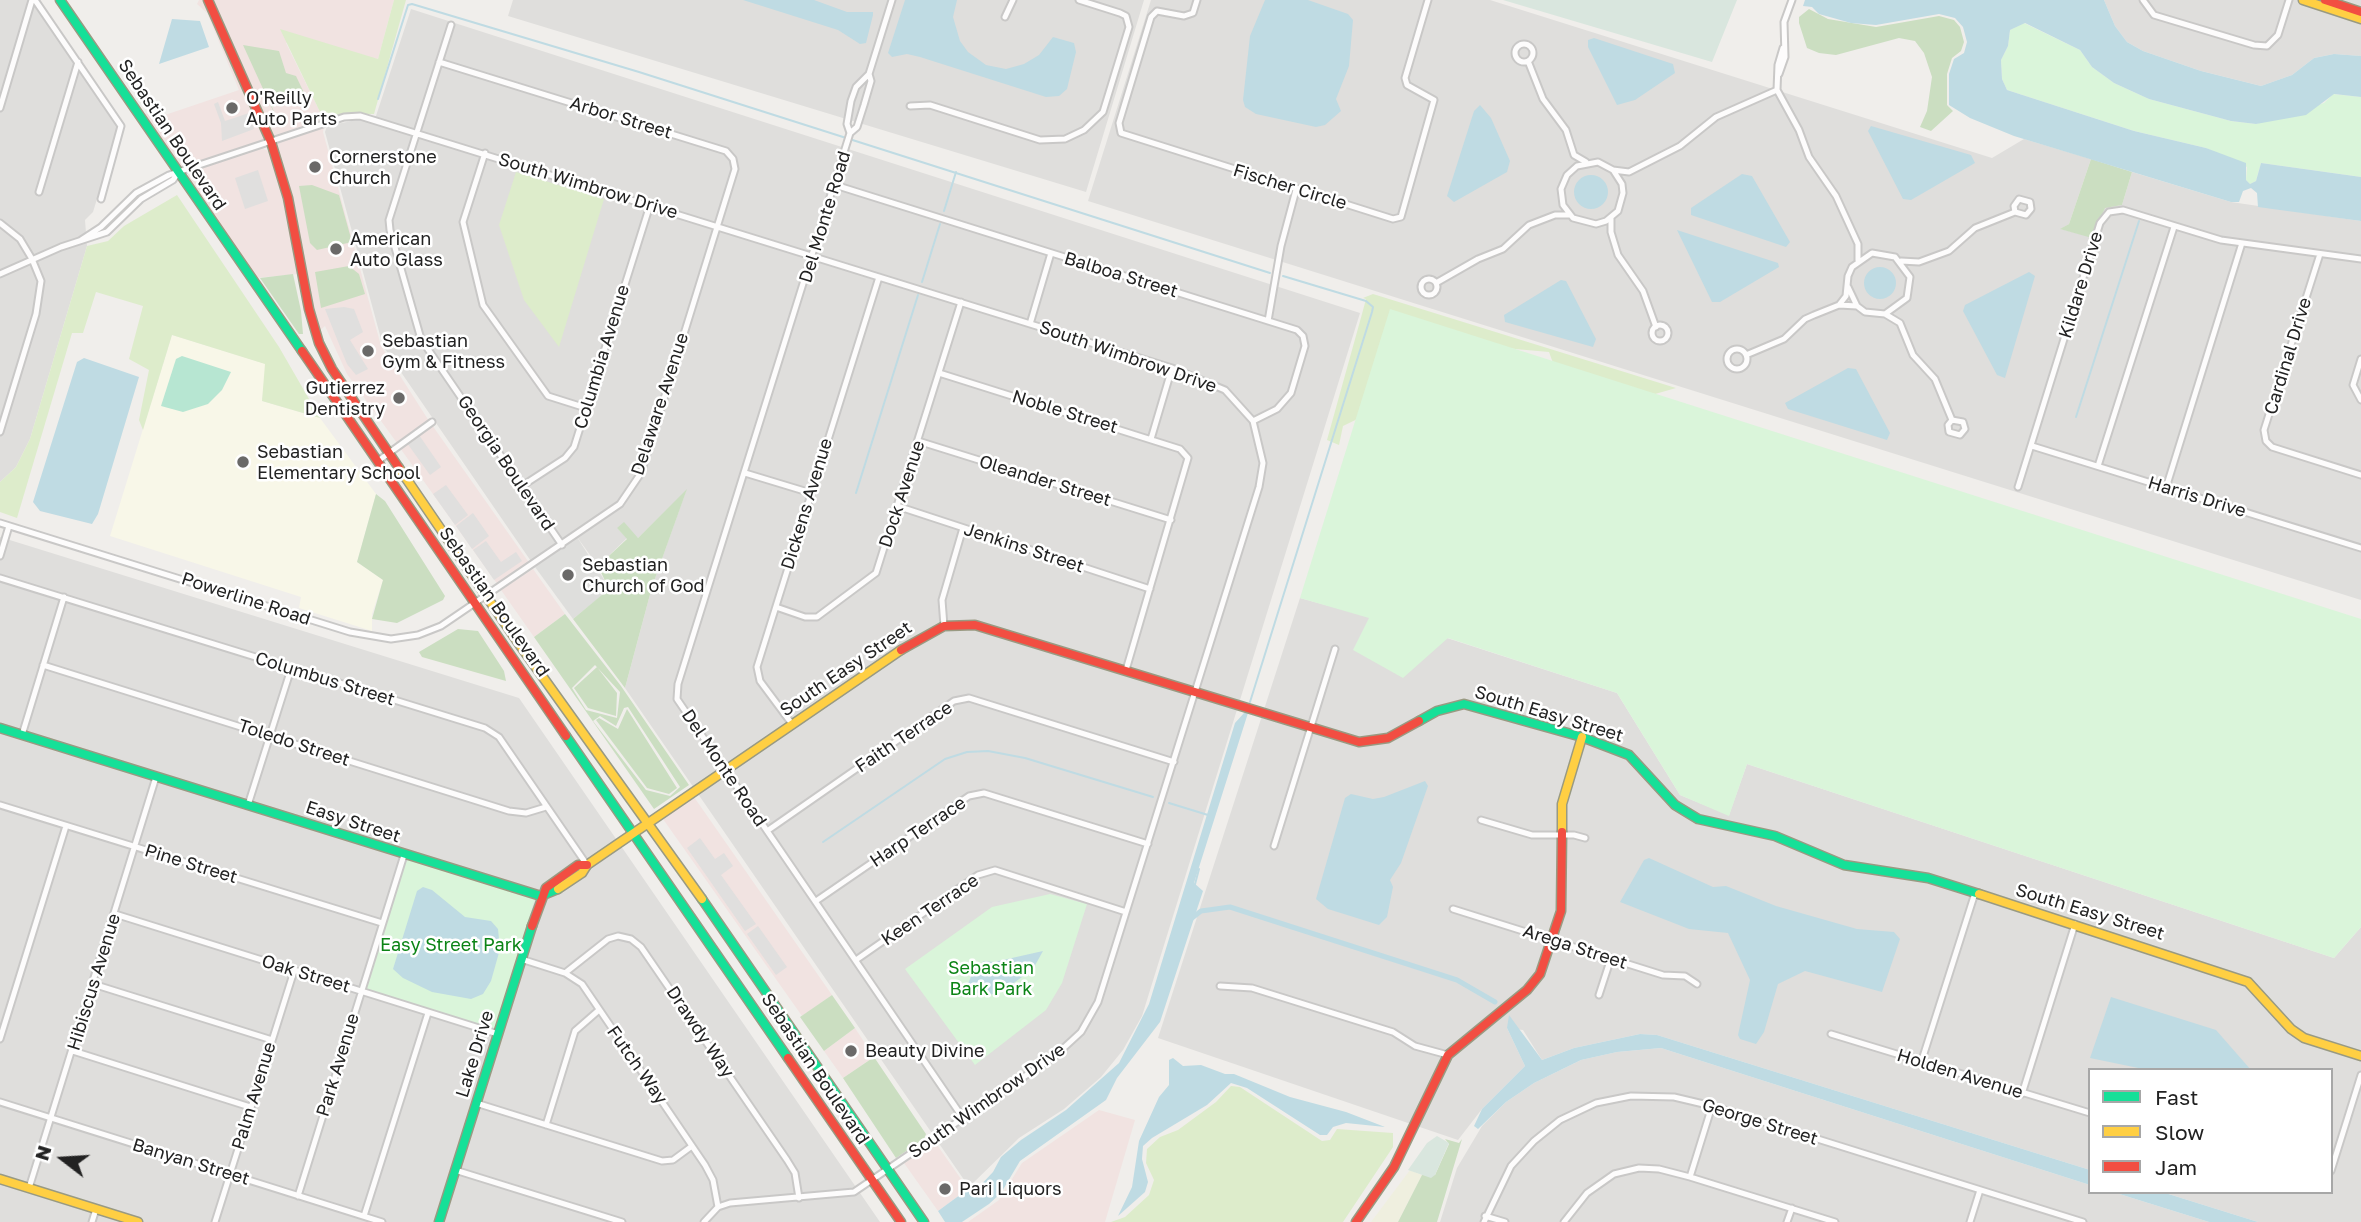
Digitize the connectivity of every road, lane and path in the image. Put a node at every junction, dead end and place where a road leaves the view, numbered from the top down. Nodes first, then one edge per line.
1 (34, 0) edge
2 (60, 0) edge
3 (208, 0) edge
4 (892, 0) edge
5 (1013, 0) edge
6 (1079, 0) edge
7 (1197, 0) edge
8 (1428, 0) edge
9 (1792, 0) edge
10 (2143, 0) edge
11 (2289, 0) edge
12 (2303, 0) edge
13 (2325, 0) edge
14 (2361, 12) edge
15 (1005, 17) dead end
16 (2361, 19) edge
17 (451, 25) dead end
18 (1528, 61) dead end
19 (78, 62) junction
20 (439, 62) junction
21 (869, 74) junction
22 (1777, 90) junction
23 (851, 101) junction
24 (864, 105) junction
25 (910, 106) dead end
26 (0, 108) edge
27 (417, 132) junction
28 (850, 133) junction
29 (271, 142) junction
30 (485, 153) junction
31 (1574, 155) junction
32 (1586, 162) junction
33 (1571, 170) junction
34 (1613, 170) junction
35 (1629, 172) junction
36 (178, 173) junction
37 (1622, 184) junction
38 (835, 186) junction
39 (1296, 190) junction
40 (39, 192) dead end
41 (101, 199) dead end
42 (1563, 202) junction
43 (650, 205) junction
44 (2015, 212) dead end
45 (1555, 215) junction
46 (1570, 215) junction
47 (1611, 218) junction
48 (0, 223) edge
49 (1600, 223) junction
50 (718, 226) junction
51 (2174, 227) junction
52 (1611, 232) junction
53 (2242, 243) junction
54 (1858, 244) junction
55 (1051, 253) junction
56 (1872, 253) junction
57 (2320, 254) junction
58 (813, 256) junction
59 (32, 259) junction
60 (1858, 260) junction
61 (2361, 260) edge
62 (1901, 261) junction
63 (1919, 262) junction
64 (0, 274) edge
65 (879, 277) junction
66 (1910, 277) junction
67 (1436, 283) dead end
68 (1848, 287) junction
69 (961, 302) junction
70 (1839, 305) junction
71 (1901, 305) junction
72 (1857, 306) junction
73 (1885, 314) junction
74 (1268, 321) junction
75 (1900, 323) junction
76 (1030, 324) junction
77 (1656, 327) dead end
78 (1746, 355) dead end
79 (2361, 359) edge
80 (1172, 368) junction
81 (939, 373) junction
82 (2361, 400) edge
83 (586, 408) junction
84 (1952, 420) dead end
85 (1253, 421) junction
86 (432, 422) dead end
87 (0, 432) edge
88 (1151, 439) junction
89 (918, 442) junction
90 (2032, 446) junction
91 (388, 453) junction
92 (378, 461) junction
93 (2098, 466) junction
94 (745, 473) junction
95 (2361, 475) edge
96 (522, 486) junction
97 (2018, 487) dead end
98 (2166, 488) junction
99 (811, 493) junction
100 (897, 506) junction
101 (1171, 520) junction
102 (0, 523) edge
103 (9, 526) junction
104 (963, 528) junction
105 (562, 545) junction
106 (2361, 548) edge
107 (0, 556) edge
108 (0, 578) edge
109 (1150, 589) junction
110 (64, 597) junction
111 (487, 597) junction
112 (476, 604) junction
113 (776, 607) junction
114 (944, 626) junction
115 (1335, 649) dead end
116 (43, 664) junction
117 (291, 669) junction
118 (1126, 670) junction
119 (1196, 692) junction
120 (792, 724) junction
121 (1310, 727) junction
122 (0, 728) edge
123 (22, 735) junction
124 (270, 736) junction
125 (1582, 737) junction
126 (1174, 762) junction
127 (726, 770) junction
128 (156, 776) junction
129 (248, 805) junction
130 (0, 806) edge
131 (546, 807) junction
132 (1481, 820) dead end
133 (650, 822) junction
134 (66, 826) junction
135 (767, 831) junction
136 (634, 833) junction
137 (1562, 835) junction
138 (1585, 838) dead end
139 (1148, 844) junction
140 (136, 846) junction
141 (1274, 846) dead end
142 (404, 855) junction
143 (587, 865) junction
144 (1975, 893) junction
145 (541, 896) junction
146 (816, 901) junction
147 (1453, 909) dead end
148 (1126, 912) junction
149 (115, 914) junction
150 (382, 923) junction
151 (2075, 924) junction
152 (1553, 940) junction
153 (1611, 958) junction
154 (521, 959) junction
155 (856, 960) junction
156 (294, 971) junction
157 (565, 972) junction
158 (93, 984) junction
159 (1696, 984) dead end
160 (1220, 986) dead end
161 (361, 991) junction
162 (1599, 995) dead end
163 (599, 1010) junction
164 (428, 1013) junction
165 (498, 1034) junction
166 (1830, 1034) dead end
167 (0, 1039) edge
168 (272, 1040) junction
169 (73, 1051) junction
170 (1448, 1055) junction
171 (2361, 1056) edge
172 (1921, 1063) junction
173 (2361, 1075) edge
174 (2022, 1094) junction
175 (0, 1102) edge
176 (476, 1103) junction
177 (1712, 1106) junction
178 (250, 1107) junction
179 (2088, 1112) edge
180 (962, 1118) junction
181 (51, 1119) junction
182 (547, 1125) junction
183 (692, 1146) junction
184 (2333, 1165) edge
185 (455, 1170) junction
186 (888, 1171) junction
187 (230, 1174) junction
188 (1690, 1177) junction
189 (0, 1179) edge
190 (873, 1181) junction
191 (29, 1188) junction
192 (1980, 1191) junction
193 (298, 1196) junction
194 (799, 1198) junction
195 (718, 1207) junction
196 (1792, 1208) junction
197 (96, 1209) junction
198 (364, 1216) junction
199 (1485, 1219) edge
200 (92, 1222) edge
201 (138, 1222) edge
202 (215, 1222) edge
203 (382, 1222) edge
204 (439, 1222) edge
205 (622, 1222) edge
206 (704, 1222) edge
207 (901, 1222) edge
208 (925, 1222) edge
209 (1356, 1222) edge
210 (1505, 1222) edge
211 (1564, 1222) edge
212 (1787, 1222) edge
213 (1835, 1222) edge
214 (1970, 1222) edge
215 (2083, 1222) edge

1 - 19 street
1 - 26 street
2 - 36 street, Sebastian Boulevard
3 - 29 street, Sebastian Boulevard
4 - 21 street
5 - 15 street
6 - 25 street
7 - 39 street, Fischer Circle
8 - 39 street, Fischer Circle
9 - 22 street
10 - 11 street
12 - 16 street
13 - 14 street
17 - 20 street, Georgia Boulevard
18 - 31 street
19 - 40 street
19 - 41 street
20 - 27 street, Georgia Boulevard
20 - 50 street, Arbor Street
21 - 23 street
21 - 24 street
22 - 35 street
22 - 54 street
23 - 24 street
23 - 28 street
24 - 28 street
27 - 29 street, South Wimbrow Drive
27 - 30 street, South Wimbrow Drive
27 - 96 street, Georgia Boulevard
28 - 38 street, Del Monte Road
29 - 36 street, South Wimbrow Drive
29 - 91 street, Sebastian Boulevard
30 - 43 street, South Wimbrow Drive
30 - 83 street
31 - 32 street
31 - 33 street
32 - 33 street
32 - 34 street
33 - 42 street
34 - 35 street
34 - 37 street
35 - 37 street
36 - 59 street, South Wimbrow Drive
36 - 92 street, Sebastian Boulevard
37 - 47 street
38 - 55 street, Balboa Street
38 - 58 street, Del Monte Road
39 - 74 street
42 - 45 street
42 - 46 street
43 - 50 street, South Wimbrow Drive
43 - 83 street, Columbia Avenue
44 - 63 street
45 - 46 street
45 - 67 street
46 - 49 street
47 - 49 street
47 - 52 street
48 - 59 street
49 - 52 street
50 - 58 street, South Wimbrow Drive
50 - 105 street, Delaware Avenue
51 - 53 street, Kildare Drive
51 - 90 street, Kildare Drive
51 - 93 street
52 - 77 street
53 - 57 street, Kildare Drive
53 - 98 street
54 - 56 street
54 - 60 street
55 - 74 street, Balboa Street
55 - 76 street
56 - 60 street
56 - 62 street
57 - 61 street, Kildare Drive
57 - 95 street, Cardinal Drive
58 - 65 street, South Wimbrow Drive
58 - 94 street, Del Monte Road
59 - 64 street, South Wimbrow Drive
59 - 87 street
60 - 68 street
62 - 63 street
62 - 66 street
63 - 66 street
65 - 69 street, South Wimbrow Drive
65 - 99 street, Dickens Avenue
66 - 71 street
68 - 70 street
68 - 72 street
69 - 76 street, South Wimbrow Drive
69 - 81 street, Dock Avenue
70 - 72 street
70 - 78 street
71 - 73 street
71 - 75 street
72 - 73 street
73 - 75 street
74 - 85 street, Balboa Street
75 - 84 street
76 - 80 street, South Wimbrow Drive
79 - 82 street
80 - 85 street, South Wimbrow Drive
80 - 88 street
81 - 88 street, Noble Street
81 - 89 street, Dock Avenue
83 - 96 street, Columbia Avenue
85 - 119 street, South Wimbrow Drive
86 - 91 street
88 - 101 street, Noble Street
89 - 100 street, Dock Avenue
89 - 101 street, Oleander Street
90 - 93 street, Harris Drive
90 - 97 street, Kildare Drive
91 - 92 street
91 - 111 street, Sebastian Boulevard
92 - 112 street, Sebastian Boulevard
93 - 98 street, Harris Drive
94 - 99 street
94 - 127 street, Del Monte Road
96 - 105 street, Georgia Boulevard
98 - 106 street, Harris Drive
99 - 113 street, Dickens Avenue
100 - 104 street, Jenkins Street
100 - 113 street, Dock Avenue
101 - 109 street
102 - 103 street, Powerline Road
103 - 107 street
103 - 112 street, Powerline Road
104 - 109 street, Jenkins Street
104 - 114 street
105 - 111 street, Delaware Avenue
108 - 110 street, Columbus Street
109 - 118 street
110 - 116 street
110 - 117 street, Columbus Street
111 - 112 street, Powerline Road
111 - 133 street, Sebastian Boulevard
112 - 136 street, Sebastian Boulevard
113 - 120 street, Dickens Avenue
114 - 118 street, South Easy Street
114 - 120 street, South Easy Street
115 - 121 street
116 - 123 street
116 - 124 street, Toledo Street
117 - 124 street
117 - 131 street, Columbus Street
118 - 119 street, South Easy Street
119 - 121 street, South Easy Street
119 - 126 street, South Wimbrow Drive
120 - 127 street, South Easy Street
121 - 125 street, South Easy Street
121 - 141 street
122 - 123 street, Easy Street
123 - 128 street, Easy Street
124 - 129 street
124 - 131 street, Toledo Street
125 - 137 street
125 - 144 street, South Easy Street
126 - 135 street, Faith Terrace
126 - 139 street, South Wimbrow Drive
127 - 133 street, South Easy Street
127 - 135 street, Del Monte Road
128 - 129 street, Easy Street
128 - 140 street, Hibiscus Avenue
129 - 142 street, Easy Street
130 - 134 street, Pine Street
131 - 143 street, Columbus Street
132 - 137 street
133 - 136 street
133 - 186 street, Sebastian Boulevard
134 - 140 street, Pine Street
134 - 167 street
135 - 146 street, Del Monte Road
136 - 143 street
136 - 190 street, Sebastian Boulevard
137 - 138 street
137 - 152 street
139 - 146 street, Harp Terrace
139 - 148 street, South Wimbrow Drive
140 - 149 street, Hibiscus Avenue
140 - 150 street, Pine Street
142 - 145 street, Easy Street
142 - 150 street, Park Avenue
143 - 145 street
144 - 151 street, South Easy Street
144 - 172 street
145 - 154 street, Lake Drive
146 - 155 street, Del Monte Road
147 - 152 street, Arega Street
148 - 155 street, Keen Terrace
148 - 180 street, South Wimbrow Drive
149 - 156 street, Oak Street
149 - 158 street, Hibiscus Avenue
150 - 161 street, Park Avenue
151 - 171 street, South Easy Street
151 - 174 street
152 - 153 street, Arega Street
152 - 170 street
153 - 159 street, Arega Street
153 - 162 street
154 - 157 street, Futch Way
154 - 165 street, Lake Drive
155 - 180 street, Del Monte Road
156 - 161 street, Oak Street
156 - 168 street, Palm Avenue
157 - 163 street, Futch Way
157 - 194 street, Drawdy Way
158 - 168 street
158 - 169 street, Hibiscus Avenue
160 - 170 street
161 - 164 street, Oak Street
161 - 193 street, Park Avenue
163 - 182 street
163 - 183 street, Futch Way
164 - 165 street, Oak Street
164 - 198 street
165 - 176 street, Lake Drive
166 - 172 street, Holden Avenue
168 - 178 street, Palm Avenue
169 - 178 street
169 - 181 street, Hibiscus Avenue
170 - 209 street
172 - 174 street, Holden Avenue
173 - 184 street
174 - 179 street, Holden Avenue
175 - 181 street, Banyan Street
176 - 182 street
176 - 185 street, Lake Drive
177 - 188 street
177 - 192 street, George Street
177 - 199 street, George Street
178 - 187 street, Palm Avenue
180 - 186 street, South Wimbrow Drive
181 - 187 street, Banyan Street
181 - 191 street, Hibiscus Avenue
182 - 183 street
183 - 195 street, Futch Way
185 - 204 street, Lake Drive
185 - 205 street
186 - 190 street, South Wimbrow Drive
186 - 208 street, Sebastian Boulevard
187 - 193 street, Banyan Street
187 - 202 street, Palm Avenue
188 - 196 street
188 - 211 street
189 - 191 street
190 - 194 street, South Wimbrow Drive
190 - 207 street, Sebastian Boulevard
191 - 197 street
192 - 214 street
192 - 215 street, George Street
193 - 198 street, Banyan Street
194 - 195 street, South Wimbrow Drive
195 - 206 street
196 - 212 street
196 - 213 street
197 - 200 street
197 - 201 street
198 - 203 street, Banyan Street
199 - 210 street

